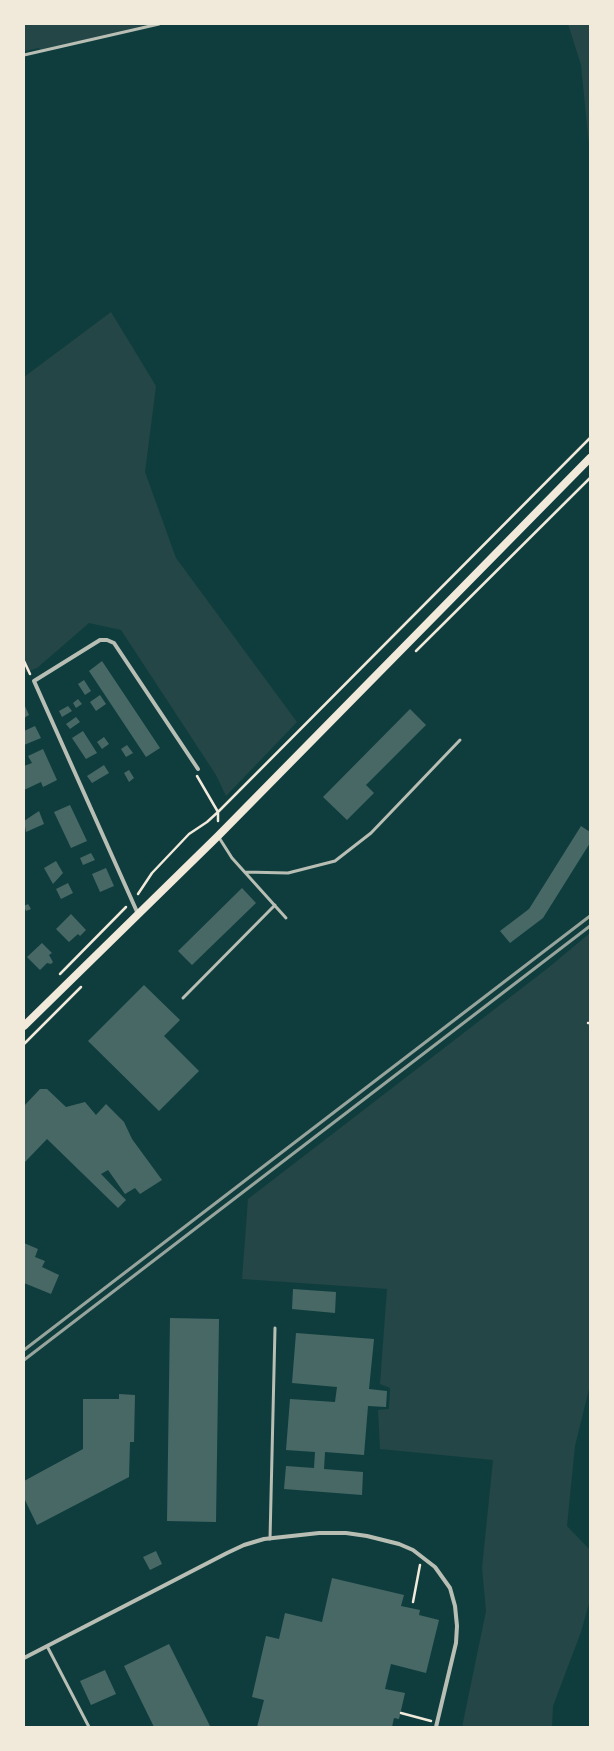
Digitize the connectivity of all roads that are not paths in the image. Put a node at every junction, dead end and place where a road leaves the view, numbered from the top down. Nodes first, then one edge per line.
1 (159, 24) edge
2 (24, 56) edge
3 (590, 458) edge
4 (460, 740) dead end
5 (198, 770) road end
6 (218, 836) junction
7 (245, 872) junction
8 (275, 905) junction
9 (138, 914) junction
10 (286, 918) dead end
11 (183, 998) dead end
12 (24, 1026) edge
13 (275, 1328) dead end
14 (270, 1538) junction
15 (47, 1646) junction
16 (24, 1658) edge
17 (436, 1725) edge
18 (89, 1727) edge

1 - 2 lane
3 - 6 main road
4 - 7 lane
5 - 9 street
6 - 7 lane
6 - 9 main road
7 - 8 lane
8 - 10 lane
8 - 11 lane
9 - 12 main road
13 - 14 lane
14 - 15 street
14 - 17 street
15 - 16 street
15 - 18 lane

